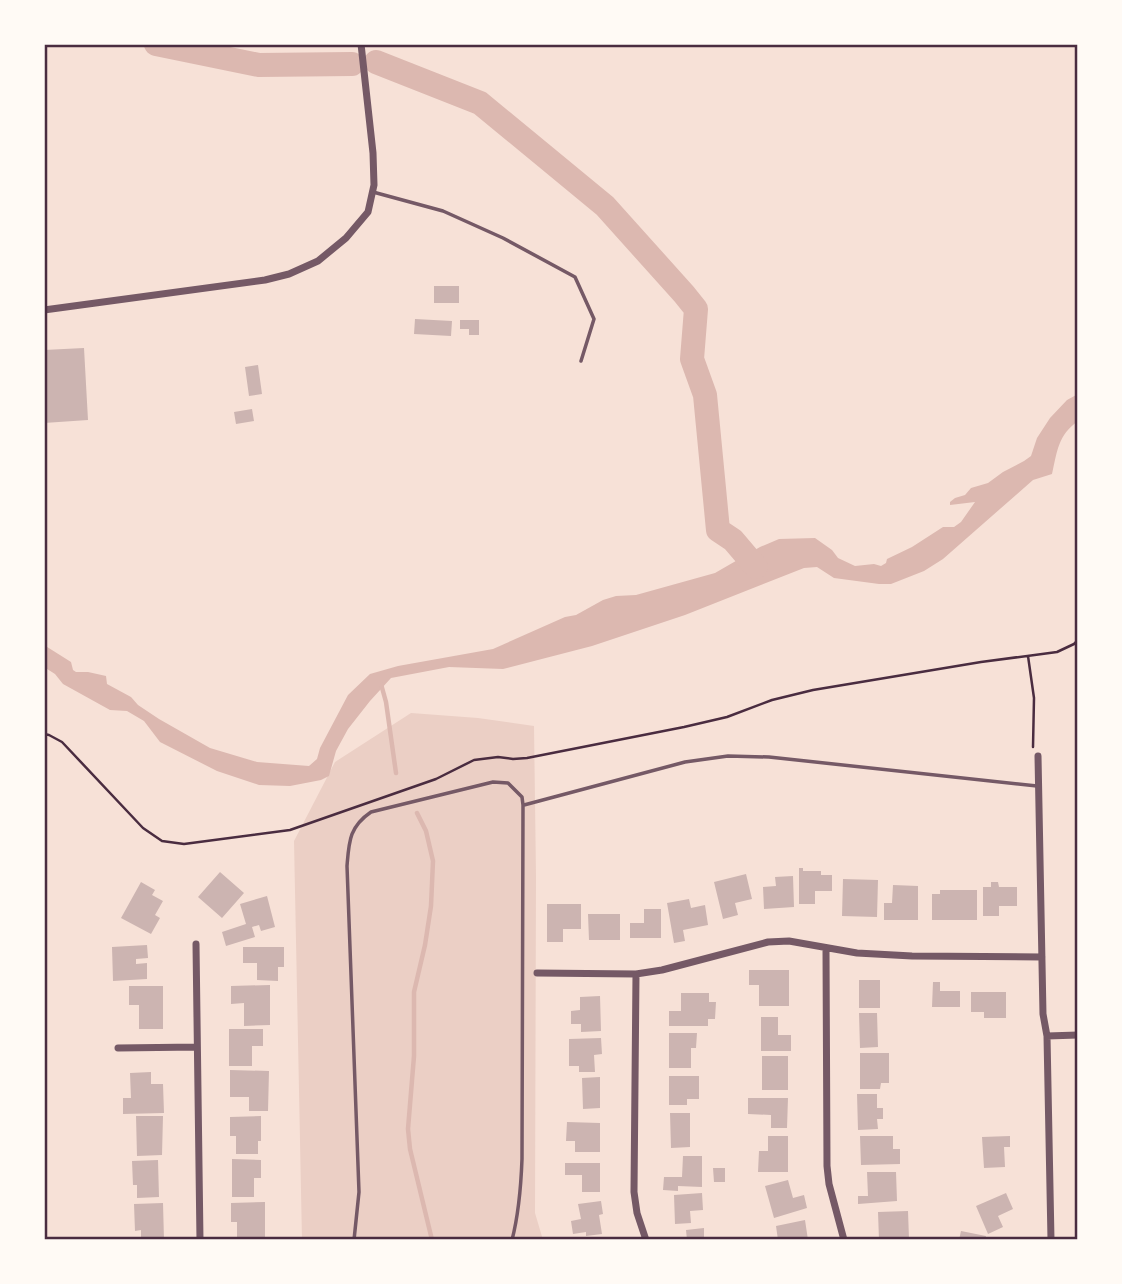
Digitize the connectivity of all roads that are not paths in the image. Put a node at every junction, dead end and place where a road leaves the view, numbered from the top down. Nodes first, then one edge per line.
1 (360, 44) edge
2 (373, 192) junction
3 (44, 310) edge
4 (581, 361) dead end
5 (1038, 756) road end
6 (1039, 786) junction
7 (523, 805) junction
8 (196, 944) dead end
9 (826, 948) junction
10 (1042, 957) junction
11 (537, 973) dead end
12 (636, 974) junction
13 (1078, 1035) edge
14 (1047, 1036) junction
15 (197, 1047) junction
16 (118, 1048) dead end
17 (200, 1240) edge
18 (354, 1240) edge
19 (512, 1240) edge
20 (646, 1240) edge
21 (844, 1240) edge
22 (1051, 1240) edge

1 - 2 street
2 - 3 street
2 - 4 lane
5 - 6 street
6 - 7 lane
6 - 10 street
7 - 18 lane
7 - 19 lane
8 - 15 street
9 - 10 street
9 - 12 street
9 - 21 street
10 - 14 street
11 - 12 street
12 - 20 street
13 - 14 street
14 - 22 street
15 - 16 street
15 - 17 street

